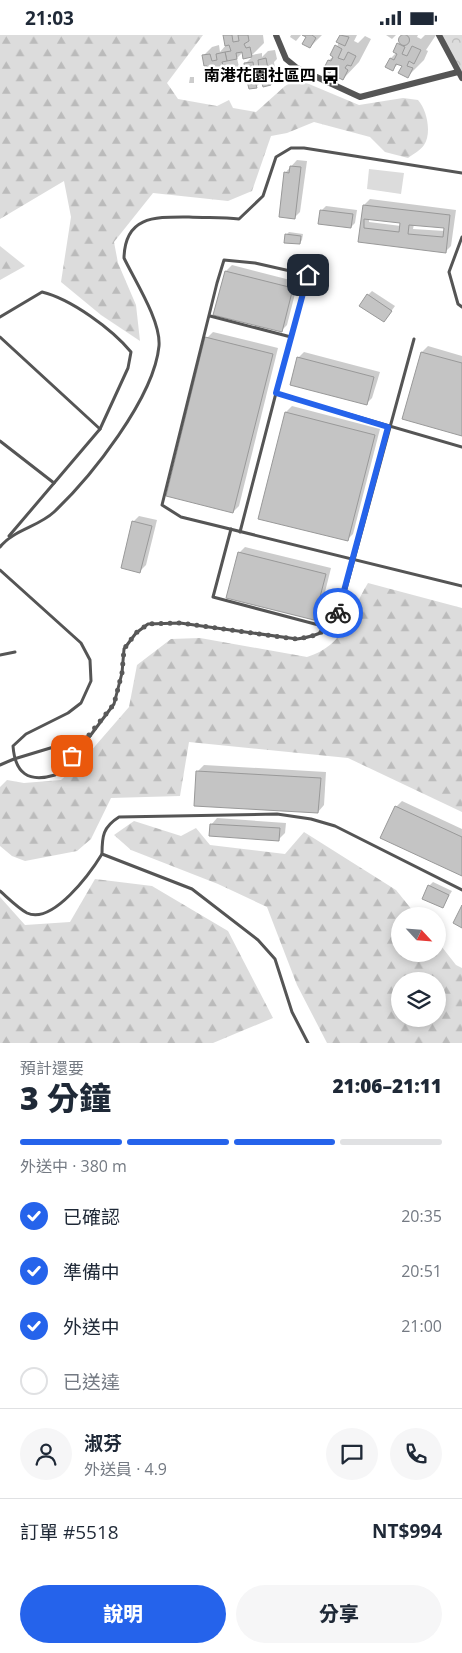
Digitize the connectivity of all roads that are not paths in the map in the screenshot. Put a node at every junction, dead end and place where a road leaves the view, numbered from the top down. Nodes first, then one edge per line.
1 (276, 35) edge
2 (439, 35) edge
3 (458, 72) junction
4 (462, 78) edge
5 (462, 173) edge
6 (462, 237) edge
7 (462, 307) edge
8 (210, 316) junction
9 (0, 317) edge
10 (0, 337) edge
11 (291, 337) junction
12 (414, 339) dead end
13 (276, 393) junction
14 (388, 427) junction
15 (100, 429) junction
16 (0, 441) edge
17 (462, 447) edge
18 (54, 483) junction
19 (231, 529) junction
20 (240, 532) junction
21 (7, 538) junction
22 (0, 547) edge
23 (353, 559) junction
24 (0, 569) edge
25 (462, 586) edge
26 (330, 628) junction
27 (15, 653) dead end
28 (0, 655) edge
29 (90, 736) junction
30 (14, 759) junction
31 (0, 765) edge
32 (102, 854) junction
33 (462, 890) edge
34 (0, 891) edge
35 (308, 1043) edge

1 - 3 street
2 - 3 street
3 - 4 street
5 - 21 lane
6 - 7 lane
8 - 11 lane
8 - 11 lane
8 - 19 lane
9 - 15 lane
10 - 15 lane
11 - 13 lane
12 - 14 lane
13 - 14 lane
13 - 20 lane
14 - 17 lane
14 - 23 lane
15 - 18 lane
16 - 18 lane
18 - 21 lane
19 - 20 lane
19 - 26 lane
20 - 23 lane
21 - 22 lane
23 - 25 lane
23 - 26 lane
24 - 30 lane
26 - 29 lane
27 - 28 lane
29 - 30 lane
29 - 30 lane
30 - 31 lane
32 - 33 lane
32 - 34 lane
32 - 35 lane

